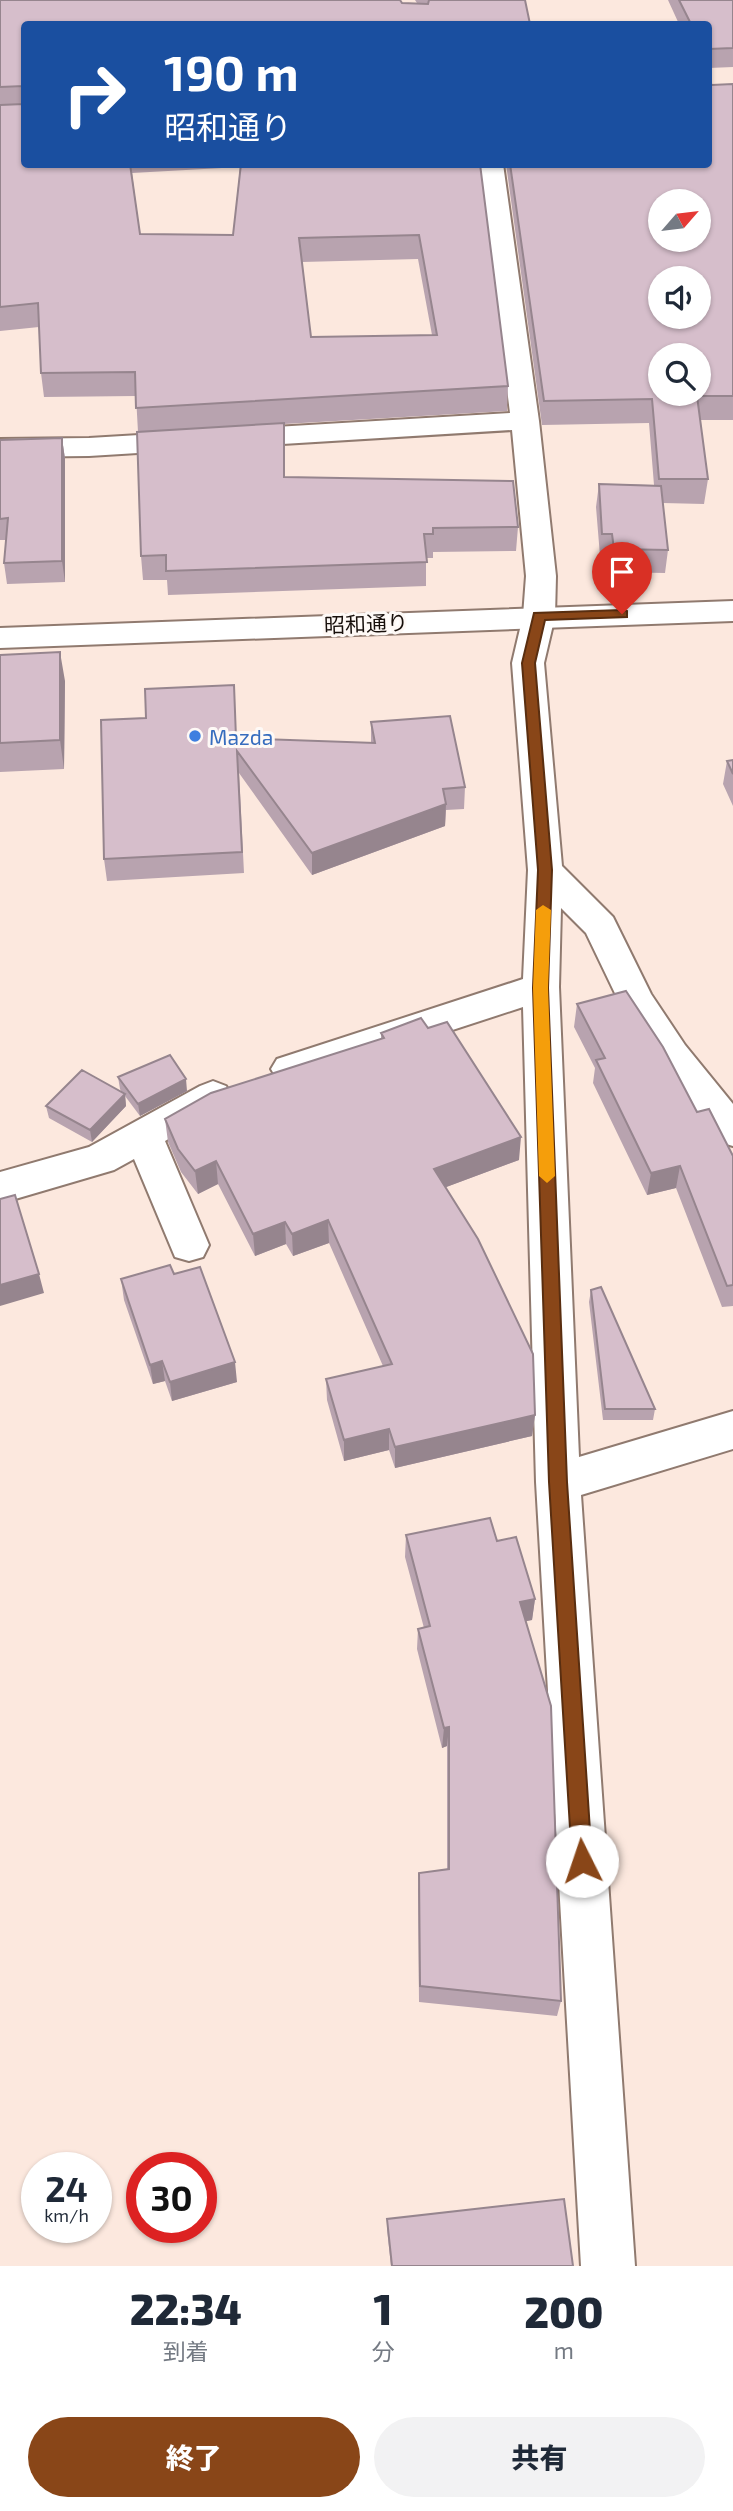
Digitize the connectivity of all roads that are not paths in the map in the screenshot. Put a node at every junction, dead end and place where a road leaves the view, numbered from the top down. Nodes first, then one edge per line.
1 (492, 168) edge
2 (525, 421) junction
3 (0, 448) edge
4 (733, 611) edge
5 (539, 616) junction
6 (0, 638) edge
7 (545, 870) junction
8 (541, 988) junction
9 (733, 1131) edge
10 (143, 1135) junction
11 (5, 1186) dead end
12 (188, 1245) dead end
13 (733, 1430) edge
14 (558, 1482) junction
15 (608, 2266) edge

1 - 2 street
2 - 3 street
2 - 5 street
4 - 5 street, 昭和通り
5 - 6 street, 昭和通り
5 - 7 street
7 - 8 street
7 - 9 street
8 - 10 street
8 - 14 street
10 - 11 street
10 - 12 street
13 - 14 street
14 - 15 street

